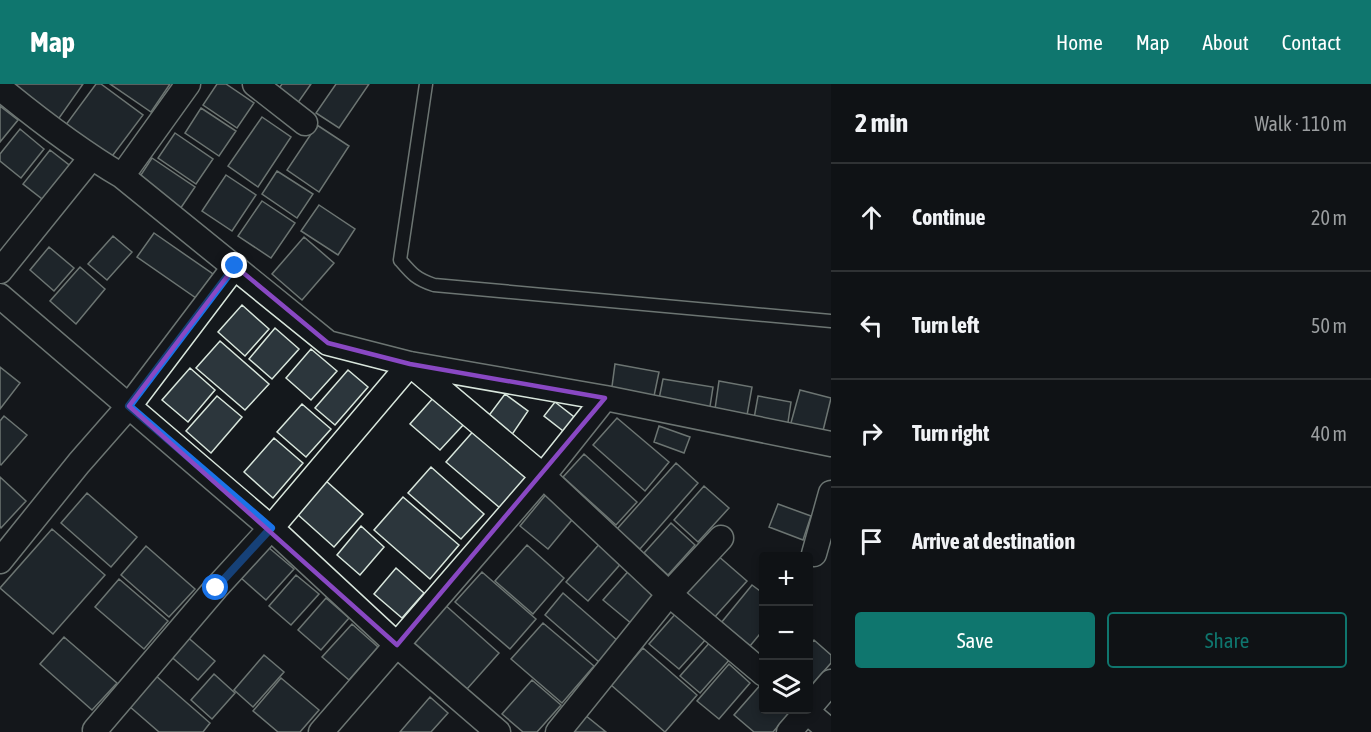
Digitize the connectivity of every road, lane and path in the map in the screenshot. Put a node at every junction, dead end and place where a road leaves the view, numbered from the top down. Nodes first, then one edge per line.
1 (188, 84) edge
2 (255, 84) edge
3 (426, 84) edge
4 (0, 88) edge
5 (305, 123) dead end
6 (91, 158) junction
7 (122, 176) junction
8 (235, 266) junction
9 (0, 271) edge
10 (0, 296) edge
11 (831, 321) edge
12 (410, 364) junction
13 (605, 398) junction
14 (129, 406) junction
15 (831, 444) edge
16 (543, 476) junction
17 (831, 493) edge
18 (271, 528) junction
19 (721, 538) dead end
20 (814, 554) dead end
21 (0, 561) edge
22 (669, 594) junction
23 (397, 645) junction
24 (759, 670) edge
25 (831, 682) edge
26 (813, 703) edge
27 (804, 714) edge
28 (811, 714) edge
29 (95, 730) dead end
30 (321, 732) edge
31 (498, 732) edge
32 (558, 732) edge
33 (789, 732) edge
34 (831, 732) edge

1 - 7 street
2 - 5 street
3 - 11 lane
4 - 6 street
6 - 7 street
6 - 9 street
7 - 8 street
8 - 12 street
8 - 14 street
10 - 14 street
12 - 13 street
12 - 16 street
12 - 18 street
13 - 15 street
13 - 16 street
14 - 18 street
14 - 21 street
16 - 22 street
16 - 23 street
17 - 20 street
18 - 23 street
18 - 29 street
19 - 22 street
22 - 24 street
22 - 32 street
23 - 30 street
23 - 31 street
25 - 26 street
27 - 33 street
28 - 34 street

